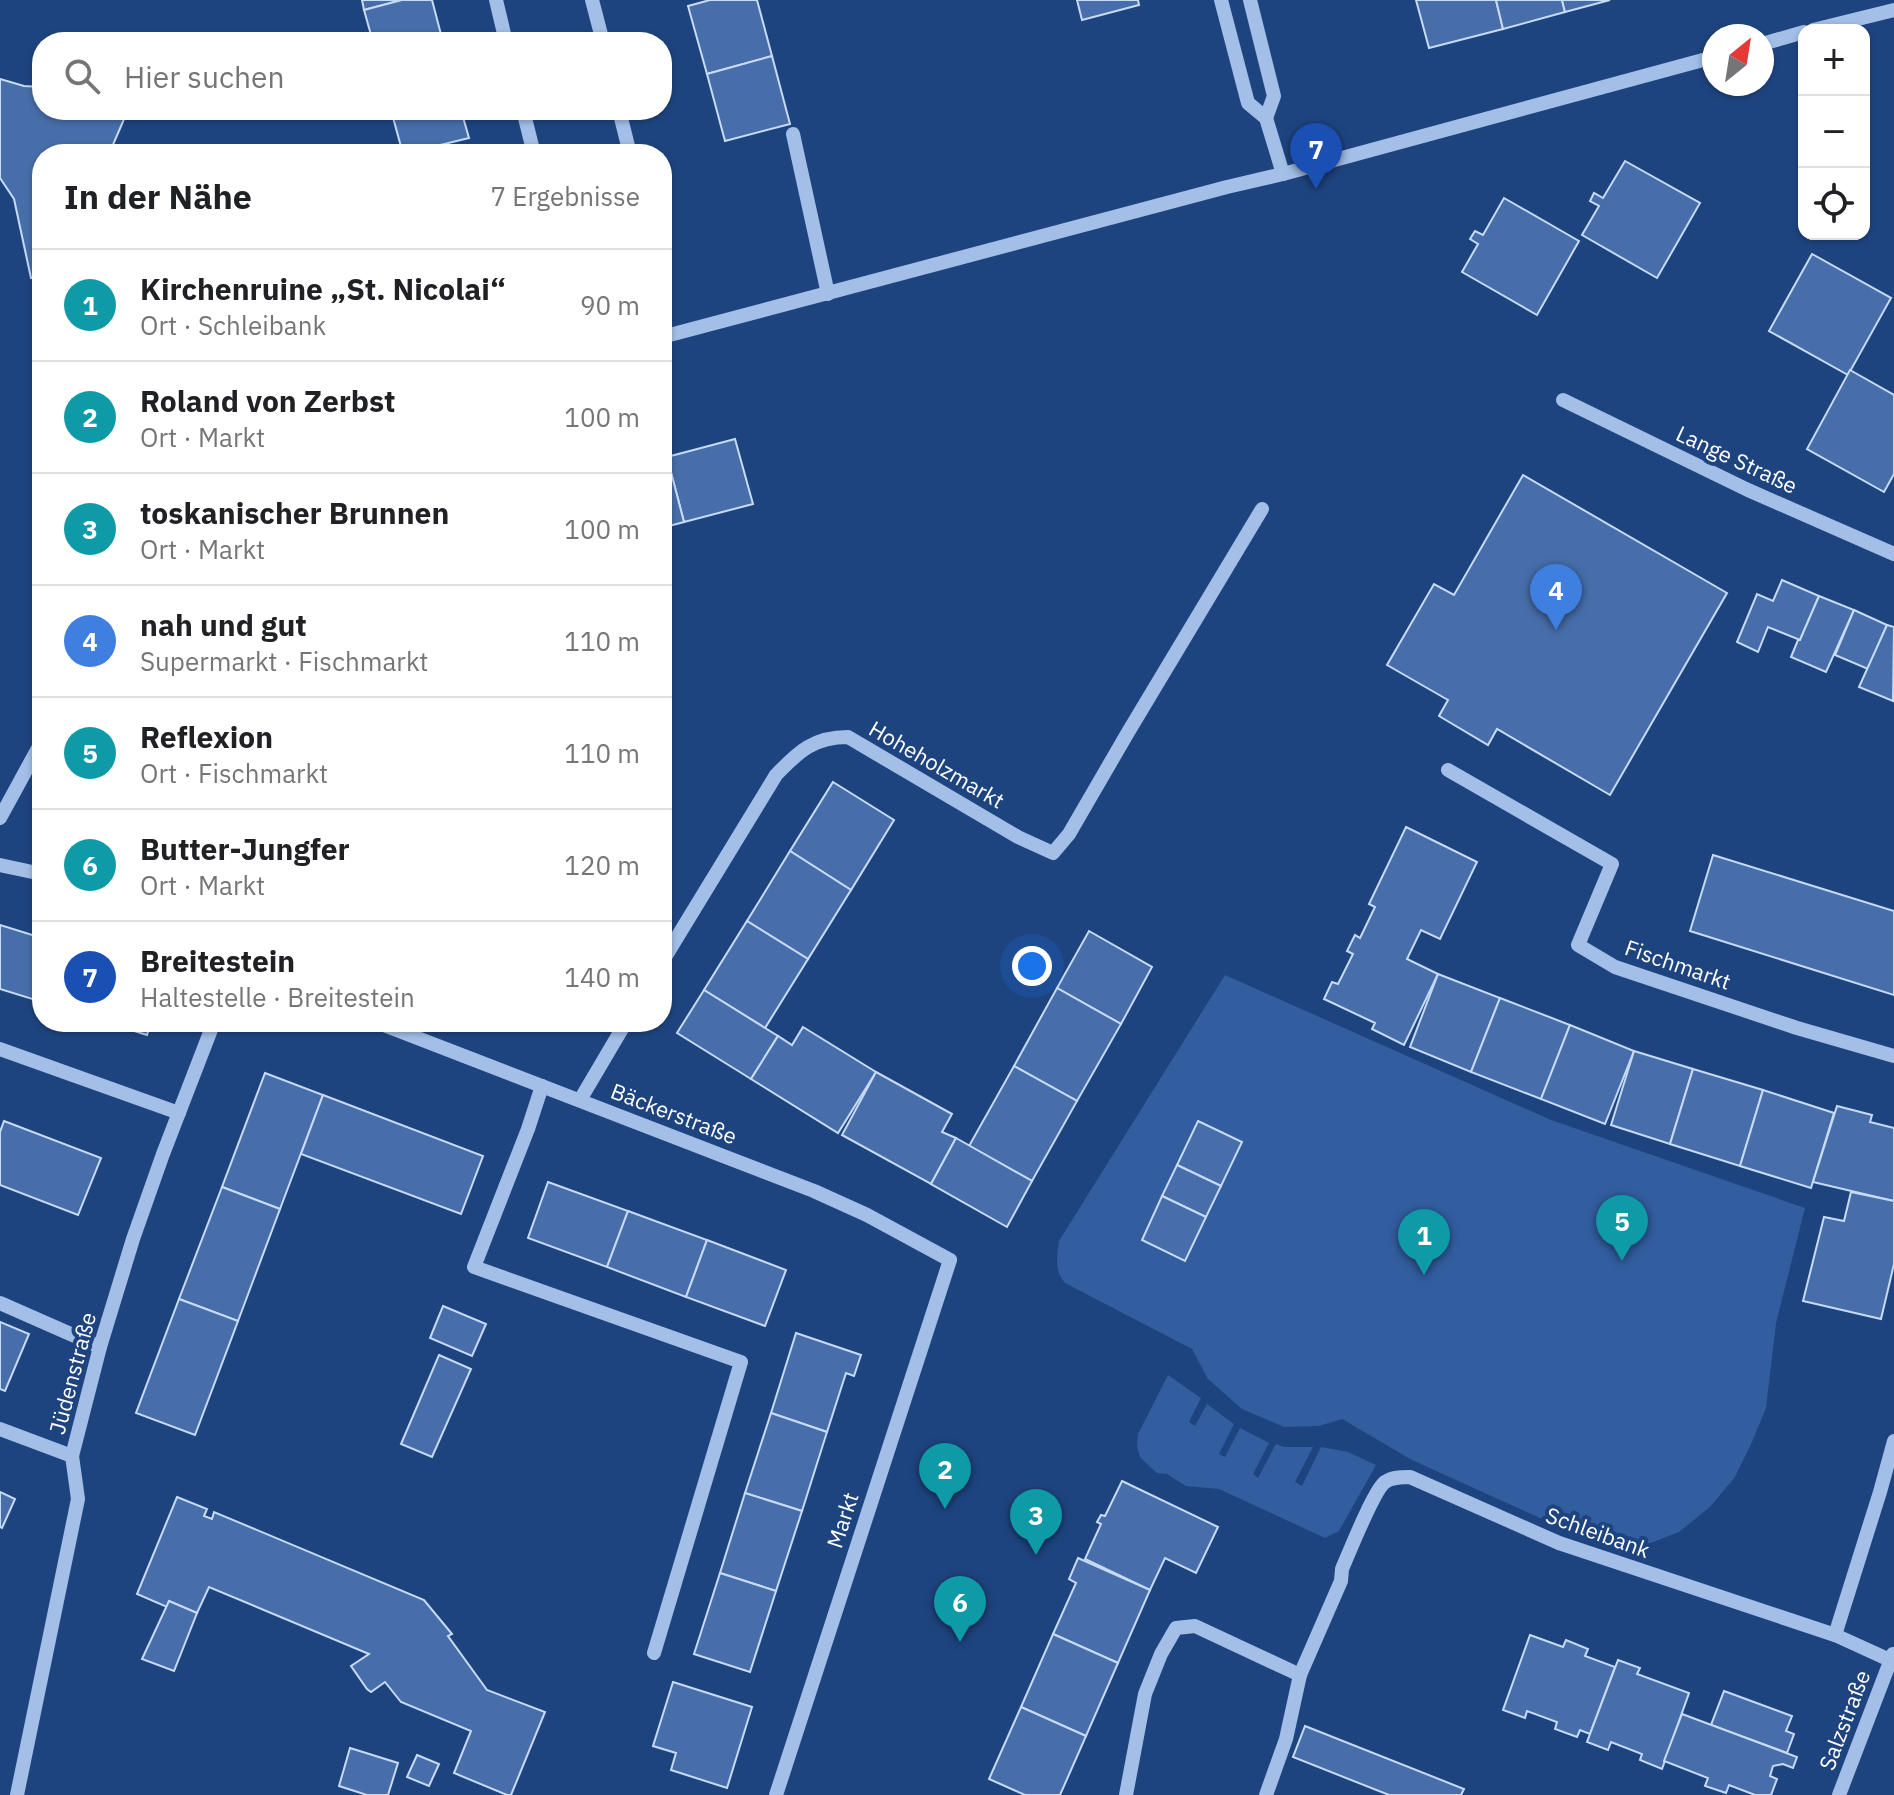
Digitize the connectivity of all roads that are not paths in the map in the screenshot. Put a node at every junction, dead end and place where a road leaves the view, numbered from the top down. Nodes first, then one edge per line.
1 (496, 0) edge
2 (592, 0) edge
3 (1221, 0) edge
4 (1250, 0) edge
5 (1894, 10) edge
6 (1837, 24) edge
7 (504, 32) edge
8 (600, 32) edge
9 (1798, 34) edge
10 (1774, 41) edge
11 (1702, 60) edge
12 (1266, 118) junction
13 (526, 120) edge
14 (622, 120) edge
15 (793, 134) dead end
16 (532, 144) edge
17 (628, 144) edge
18 (1283, 174) junction
19 (828, 294) junction
20 (672, 334) edge
21 (1563, 400) dead end
22 (1262, 509) dead end
23 (1894, 554) edge
24 (32, 759) edge
25 (1448, 770) dead end
26 (0, 818) edge
27 (0, 865) edge
28 (32, 872) edge
29 (672, 946) edge
30 (210, 1032) edge
31 (402, 1032) edge
32 (620, 1032) edge
33 (0, 1049) edge
34 (1894, 1056) edge
35 (542, 1086) junction
36 (580, 1100) junction
37 (179, 1113) junction
38 (950, 1260) joint
39 (0, 1303) edge
40 (100, 1347) junction
41 (0, 1429) edge
42 (1894, 1441) edge
43 (72, 1456) junction
44 (1835, 1635) junction
45 (654, 1653) dead end
46 (1893, 1658) edge
47 (1300, 1675) junction
48 (17, 1795) edge
49 (776, 1795) edge
50 (1126, 1795) edge
51 (1266, 1795) edge
52 (1839, 1795) edge

1 - 7 street
2 - 8 street
3 - 12 street
4 - 12 street
5 - 6 street
9 - 10 street
11 - 18 street
12 - 18 street
13 - 16 street
14 - 17 street
15 - 19 street
18 - 19 street
19 - 20 street
21 - 23 street, Lange Straße
22 - 29 street, Hoheholzmarkt
24 - 26 street
25 - 34 street, Fischmarkt
27 - 28 street
30 - 37 street, Jüdenstraße
31 - 35 street, Bäckerstraße
32 - 36 street
33 - 37 street
35 - 36 street, Bäckerstraße
35 - 45 street
36 - 38 street, Bäckerstraße
37 - 40 street, Jüdenstraße
38 - 49 street, Markt
39 - 40 street
40 - 43 street, Jüdenstraße
41 - 43 street
42 - 44 street
43 - 48 street, Jüdenstraße
44 - 46 street, Schleibank
44 - 47 street, Schleibank
46 - 52 street, Salzstraße
47 - 50 street
47 - 51 street

